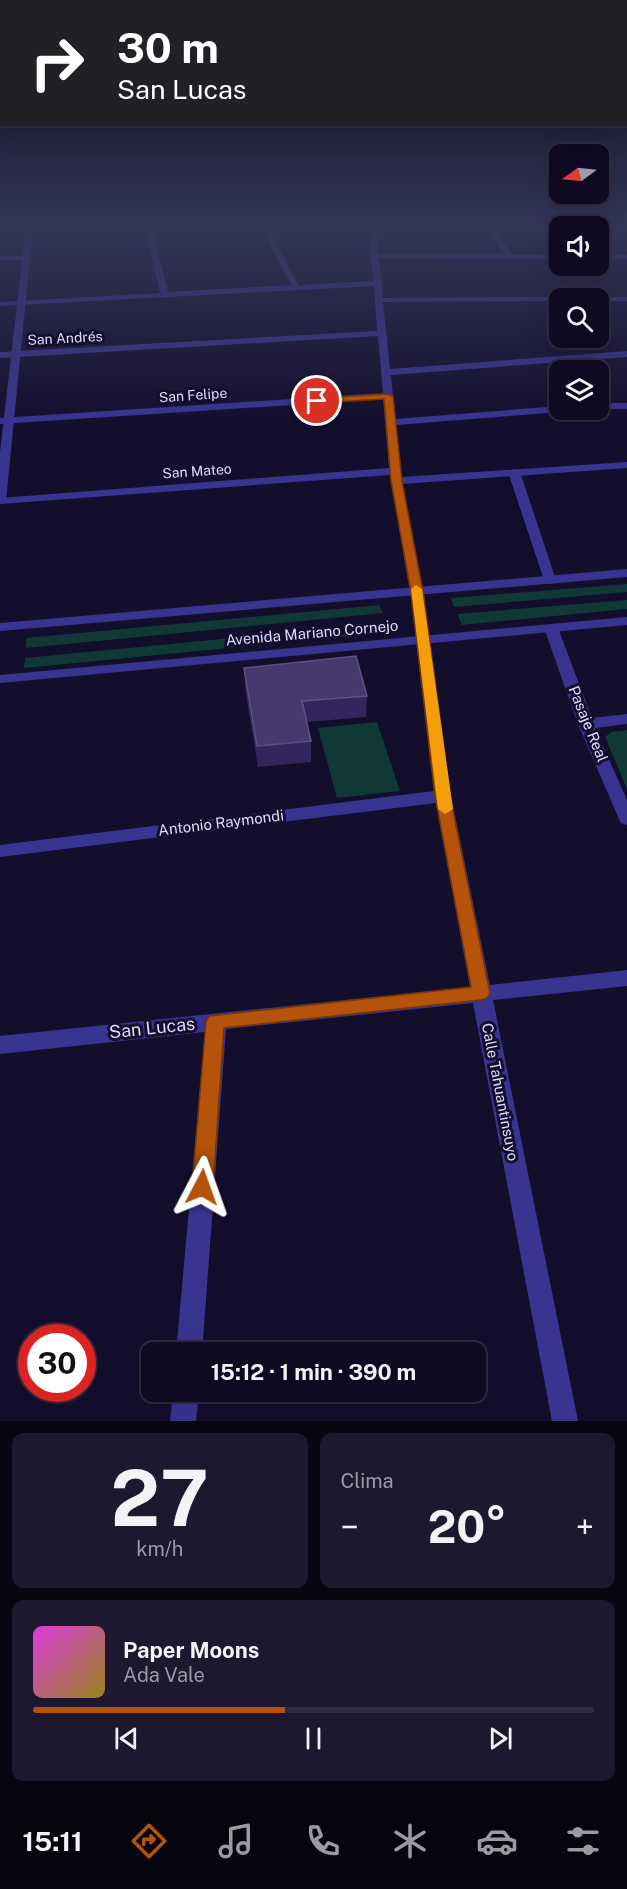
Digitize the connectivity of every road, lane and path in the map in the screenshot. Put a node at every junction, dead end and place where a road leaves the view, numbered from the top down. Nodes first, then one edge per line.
1 (23, 293) edge
2 (197, 293) edge
3 (379, 293) edge
4 (165, 295) joint
5 (627, 298) edge
6 (549, 299) edge
7 (609, 299) edge
8 (379, 300) junction
9 (22, 303) junction
10 (0, 304) edge
11 (382, 333) junction
12 (16, 354) junction
13 (627, 354) edge
14 (0, 355) edge
15 (387, 372) junction
16 (388, 396) junction
17 (609, 406) edge
18 (627, 406) edge
19 (549, 410) edge
20 (5, 421) edge
21 (391, 422) junction
22 (627, 465) edge
23 (514, 472) junction
24 (396, 476) junction
25 (0, 501) edge
26 (627, 573) edge
27 (550, 580) junction
28 (417, 592) junction
29 (627, 621) edge
30 (0, 627) edge
31 (551, 628) junction
32 (423, 639) junction
33 (0, 679) edge
34 (627, 720) edge
35 (586, 724) junction
36 (442, 796) junction
37 (627, 819) edge
38 (0, 850) edge
39 (627, 978) edge
40 (481, 993) junction
41 (216, 1022) junction
42 (0, 1045) edge
43 (190, 1342) edge
44 (185, 1402) edge
45 (183, 1421) edge
46 (565, 1421) edge

1 - 9 street
2 - 4 street
3 - 8 street, Calle Tahuantinsuyo
4 - 9 street
5 - 7 street
6 - 8 street
8 - 11 street, Calle Tahuantinsuyo
9 - 10 street
9 - 12 street
11 - 12 street, San Andrés
11 - 15 street, Calle Tahuantinsuyo
12 - 14 street, San Andrés
12 - 20 street
13 - 15 street
15 - 16 street, Calle Tahuantinsuyo
16 - 20 street, San Felipe
16 - 21 street, Calle Tahuantinsuyo
17 - 18 street
19 - 21 street
20 - 25 street
21 - 24 street, Calle Tahuantinsuyo
22 - 23 street, San Mateo
23 - 24 street, San Mateo
23 - 27 street
24 - 25 street, San Mateo
24 - 28 street, Calle Tahuantinsuyo
26 - 27 street
27 - 28 street
28 - 30 street
28 - 32 street, Calle Tahuantinsuyo
29 - 31 street, Avenida Mariano Cornejo
31 - 32 street, Avenida Mariano Cornejo
31 - 35 street, Pasaje Real
32 - 33 street, Avenida Mariano Cornejo
32 - 36 street, Calle Tahuantinsuyo
34 - 35 street
35 - 37 street, Pasaje Real
36 - 38 street, Antonio Raymondi
36 - 40 street, Calle Tahuantinsuyo
39 - 40 street, San Lucas
40 - 41 street, San Lucas
40 - 46 street, Calle Tahuantinsuyo
41 - 42 street, San Lucas
41 - 43 street
44 - 45 street

